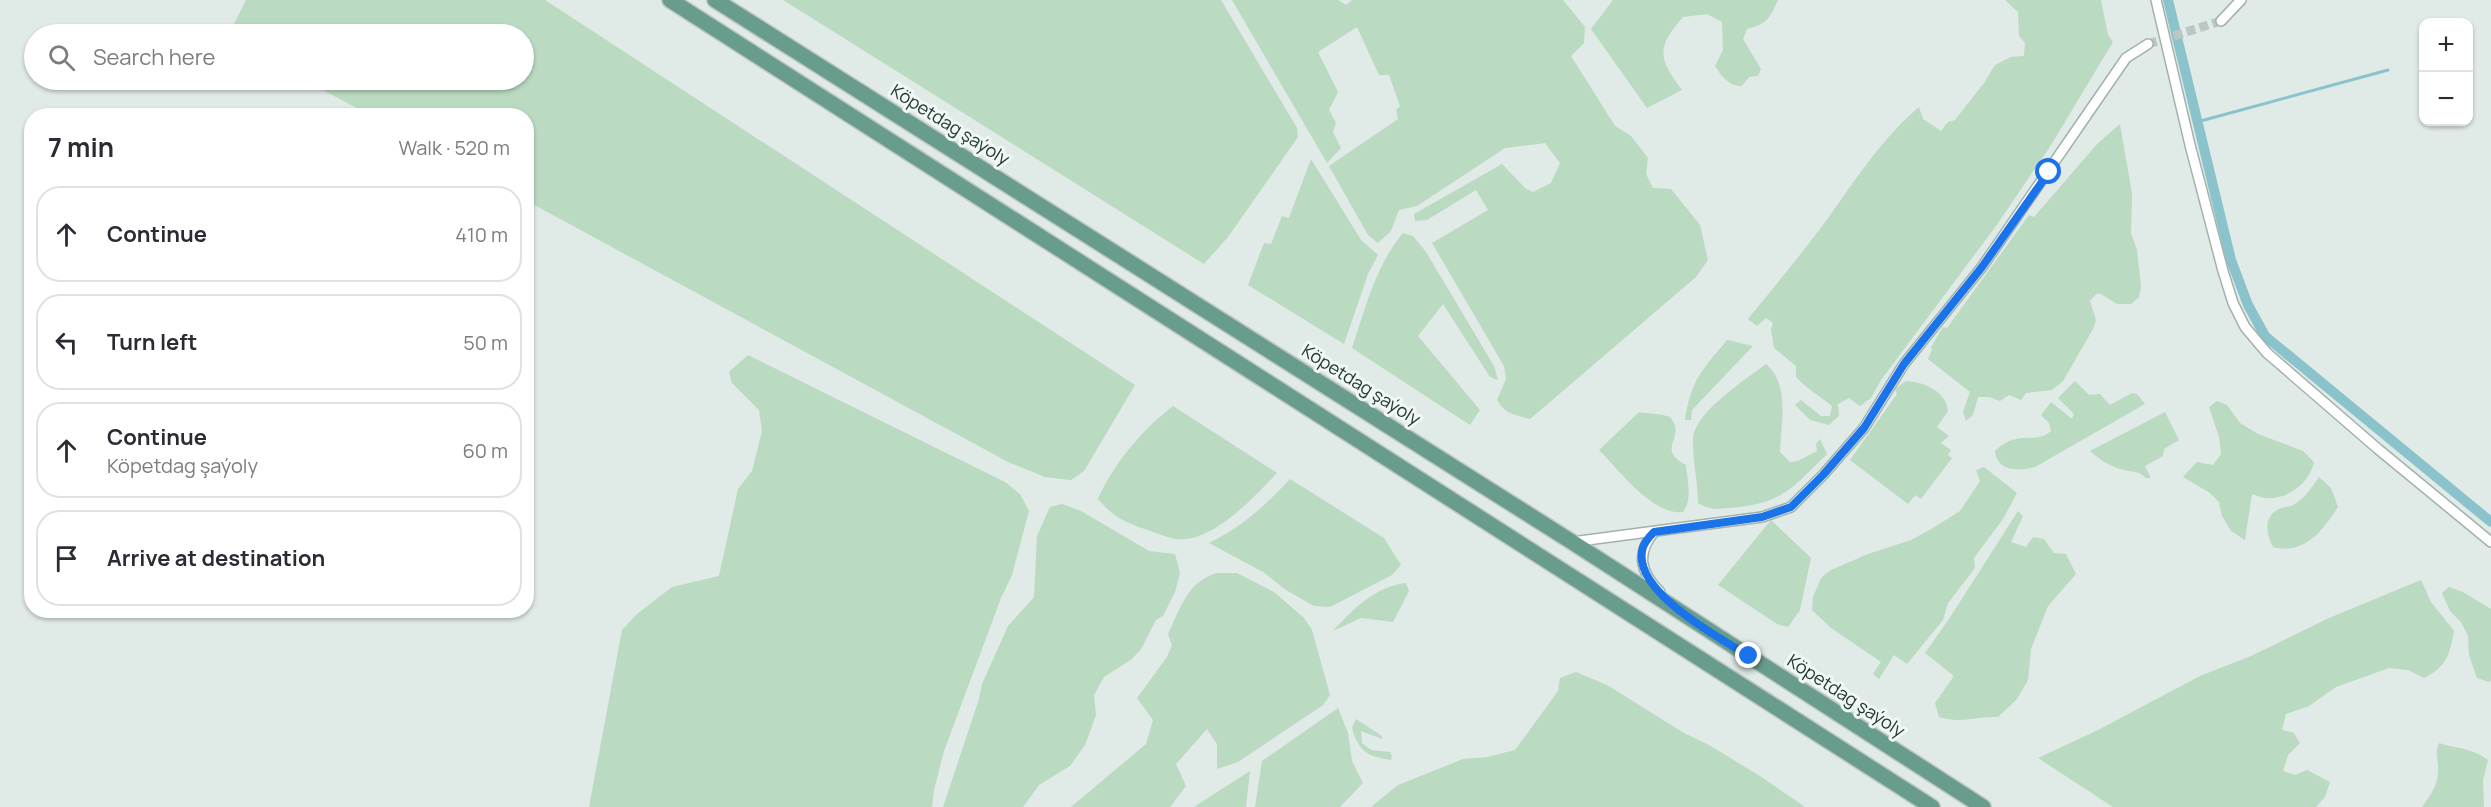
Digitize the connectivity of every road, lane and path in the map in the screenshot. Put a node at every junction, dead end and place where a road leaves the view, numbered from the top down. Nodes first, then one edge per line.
1 (670, 0) edge
2 (715, 0) edge
3 (2156, 0) edge
4 (2241, 0) edge
5 (2221, 21) tunnel mouth
6 (2148, 44) tunnel mouth
7 (1654, 532) junction
8 (1572, 542) junction
9 (2491, 542) edge
10 (1675, 609) junction
11 (1932, 807) edge
12 (1983, 807) edge

1 - 11 main road
2 - 8 main road, Köpetdag şaýoly
3 - 9 street
4 - 5 street
6 - 7 street
7 - 8 street
7 - 10 street
8 - 10 main road, Köpetdag şaýoly
10 - 12 main road, Köpetdag şaýoly

